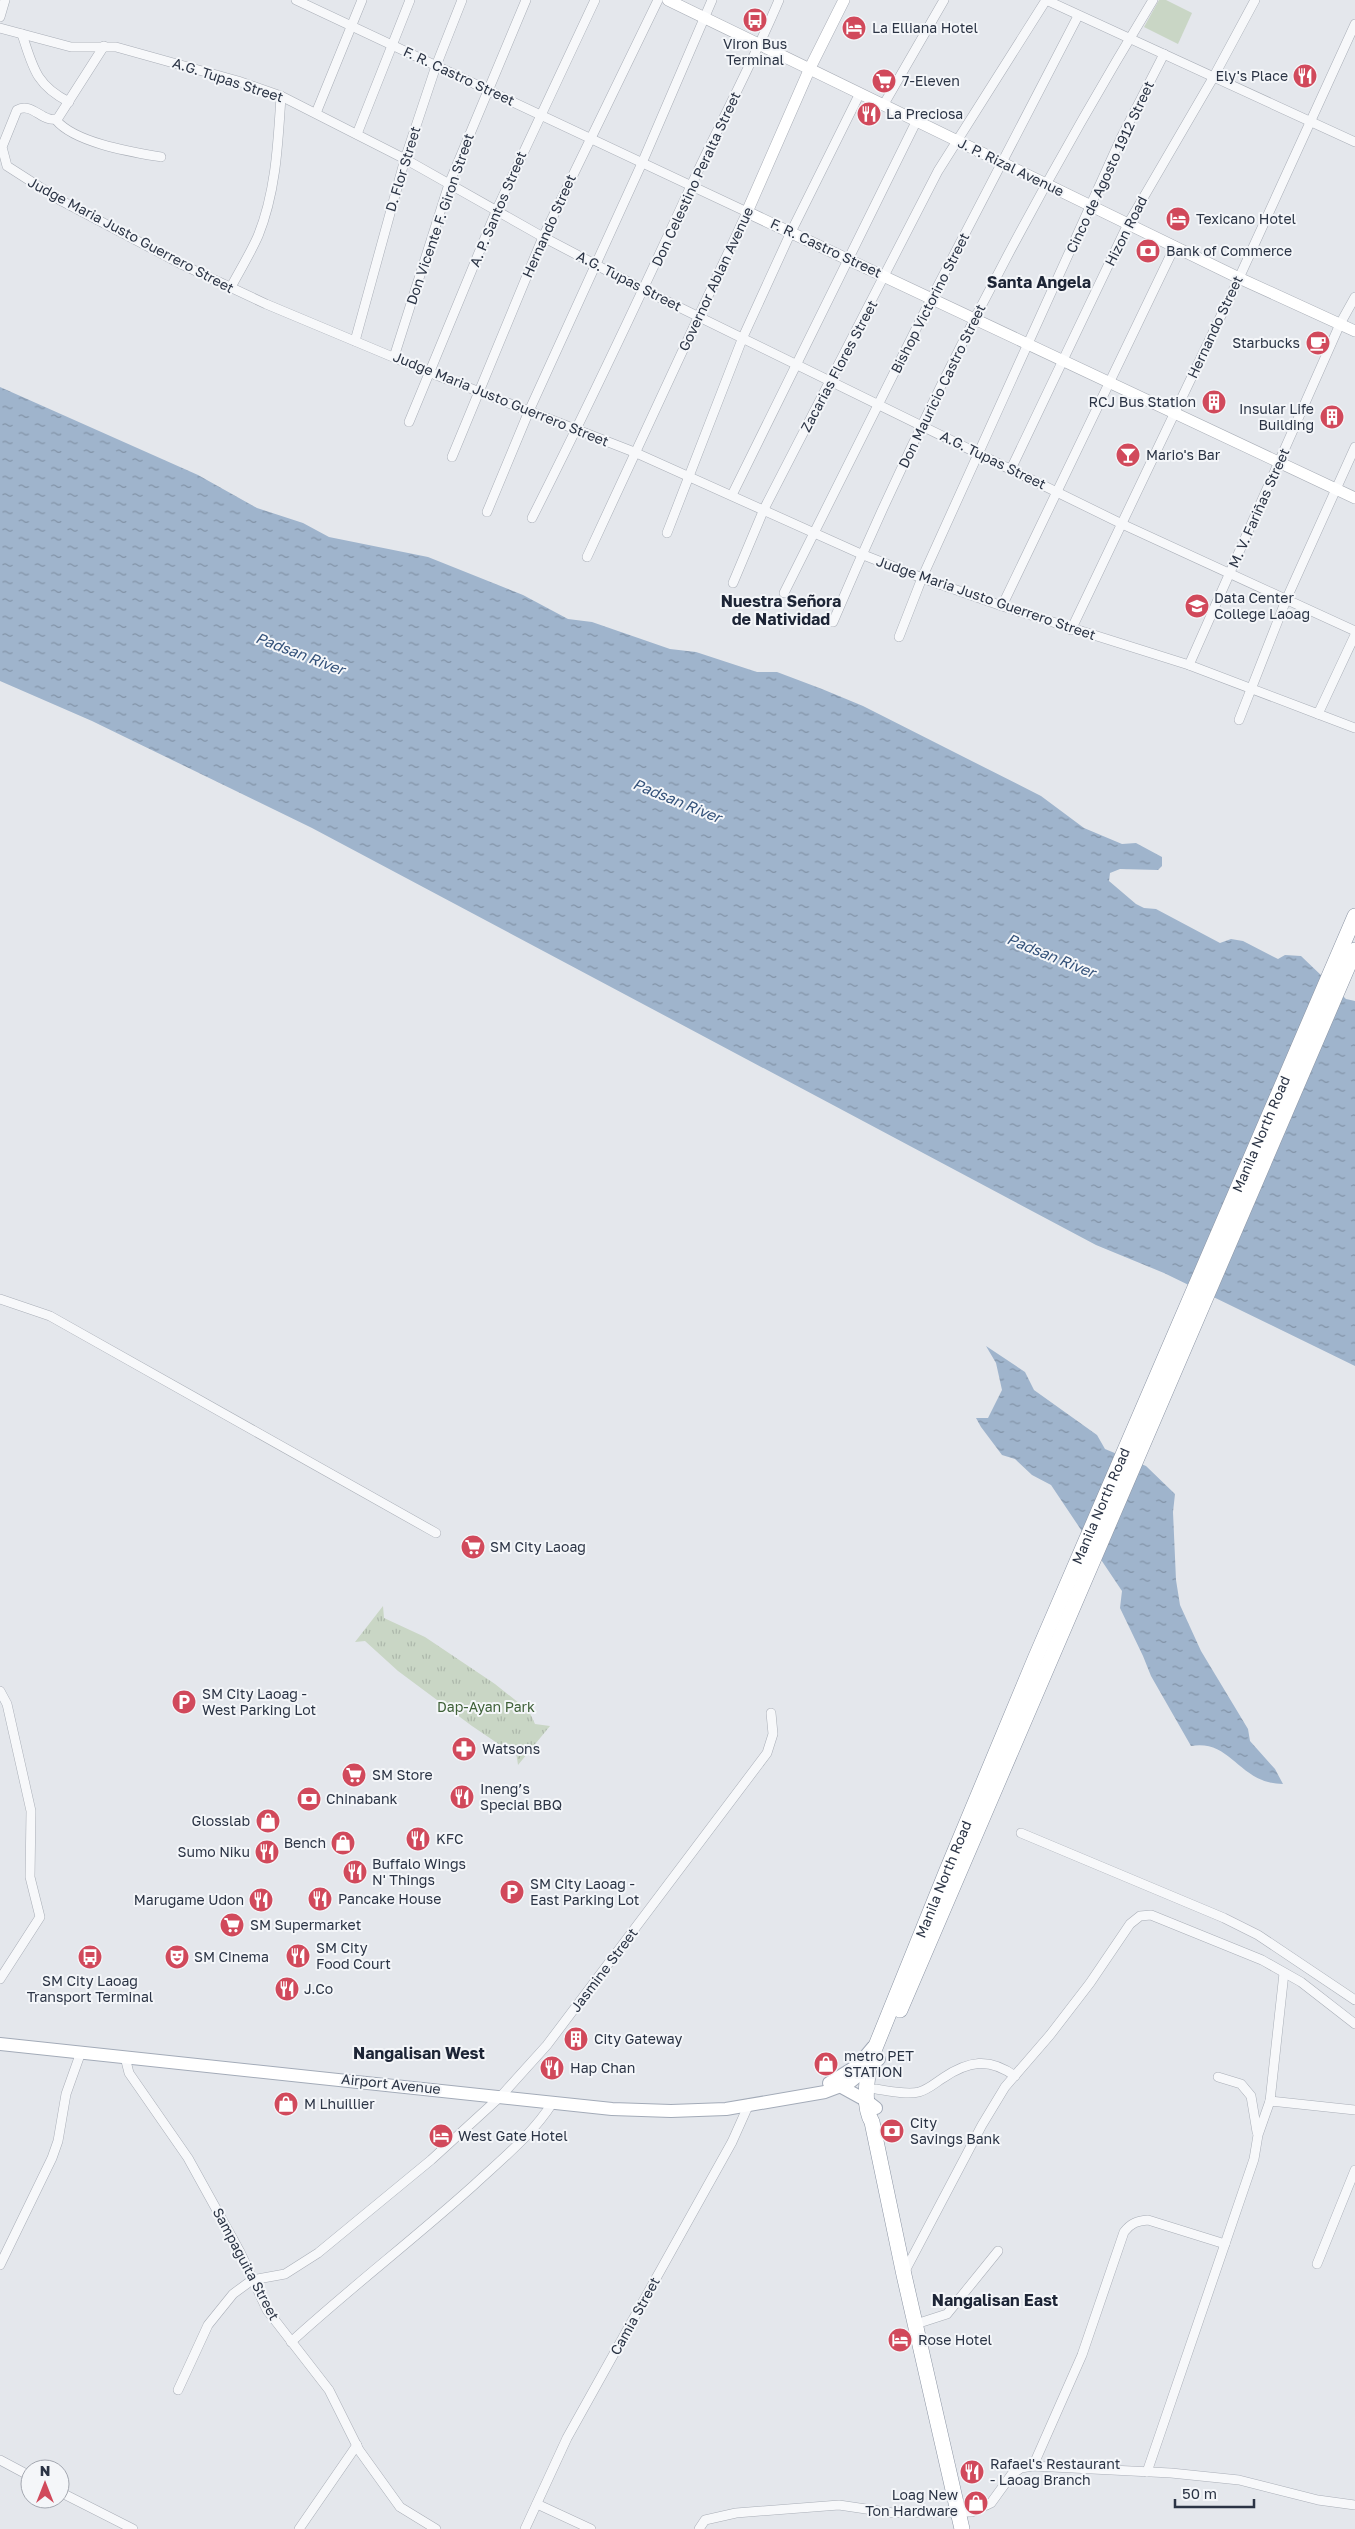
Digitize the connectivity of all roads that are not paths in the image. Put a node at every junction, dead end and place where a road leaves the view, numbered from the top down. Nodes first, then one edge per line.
1 (5, 0) edge
2 (362, 0) edge
3 (410, 0) edge
4 (462, 0) edge
5 (526, 0) edge
6 (595, 0) edge
7 (658, 0) edge
8 (668, 0) edge
9 (712, 0) edge
10 (779, 0) edge
11 (844, 0) edge
12 (944, 0) edge
13 (1046, 0) edge
14 (1152, 0) edge
15 (1255, 0) edge
16 (300, 1) edge
17 (1078, 16) junction
18 (0, 17) edge
19 (704, 17) junction
20 (1355, 24) edge
21 (351, 26) junction
22 (0, 28) edge
23 (22, 34) junction
24 (1130, 37) junction
25 (760, 44) junction
26 (104, 46) junction
27 (394, 46) junction
28 (1164, 54) junction
29 (436, 66) junction
30 (810, 68) junction
31 (1213, 78) junction
32 (487, 90) junction
33 (860, 93) junction
34 (281, 96) junction
35 (69, 102) junction
36 (884, 104) junction
37 (316, 112) junction
38 (540, 113) junction
39 (56, 120) junction
40 (917, 120) junction
41 (1309, 120) junction
42 (357, 134) junction
43 (590, 138) junction
44 (956, 140) junction
45 (1355, 142) edge
46 (1, 147) edge
47 (161, 157) dead end
48 (404, 159) junction
49 (1002, 162) junction
50 (642, 163) junction
51 (449, 184) junction
52 (1047, 184) junction
53 (691, 186) junction
54 (1091, 206) junction
55 (497, 209) junction
56 (747, 212) junction
57 (1128, 224) junction
58 (791, 232) junction
59 (543, 237) junction
60 (1174, 246) junction
61 (847, 258) junction
62 (595, 264) junction
63 (886, 277) junction
64 (1239, 278) junction
65 (231, 287) junction
66 (644, 290) junction
67 (1355, 297) edge
68 (932, 299) junction
69 (699, 316) junction
70 (973, 320) junction
71 (1340, 324) junction
72 (1355, 331) edge
73 (743, 337) junction
74 (355, 341) junction
75 (1028, 346) junction
76 (394, 356) junction
77 (1063, 362) junction
78 (796, 363) junction
79 (431, 373) junction
80 (830, 381) junction
81 (1108, 383) junction
82 (480, 392) junction
83 (878, 406) junction
84 (529, 411) junction
85 (1174, 413) junction
86 (409, 422) dead end
87 (922, 426) junction
88 (577, 430) junction
89 (1355, 447) edge
90 (634, 452) junction
91 (978, 454) junction
92 (452, 457) dead end
93 (1280, 462) junction
94 (1012, 469) junction
95 (689, 477) junction
96 (1336, 488) junction
97 (1056, 491) junction
98 (732, 495) junction
99 (1355, 498) edge
100 (764, 509) junction
101 (487, 512) dead end
102 (532, 518) dead end
103 (1122, 524) junction
104 (814, 532) junction
105 (667, 533) dead end
106 (862, 554) junction
107 (587, 557) dead end
108 (1229, 574) junction
109 (922, 578) junction
110 (733, 583) dead end
111 (784, 593) dead end
112 (1286, 600) junction
113 (1002, 606) junction
114 (832, 622) dead end
115 (1071, 630) junction
116 (1355, 631) edge
117 (1355, 635) edge
118 (898, 637) dead end
119 (1188, 665) junction
120 (1251, 687) junction
121 (1318, 714) junction
122 (1238, 720) dead end
123 (1355, 728) edge
124 (1355, 916) edge
125 (1355, 950) edge
126 (0, 1299) edge
127 (436, 1533) dead end
128 (0, 1691) edge
129 (771, 1712) dead end
130 (1021, 1833) dead end
131 (964, 1847) junction
132 (1284, 1973) junction
133 (0, 1980) edge
134 (1355, 2000) edge
135 (1355, 2024) edge
136 (0, 2044) edge
137 (81, 2052) junction
138 (125, 2057) junction
139 (875, 2057) junction
140 (1015, 2076) junction
141 (1218, 2078) dead end
142 (835, 2086) junction
143 (501, 2096) junction
144 (782, 2098) junction
145 (1270, 2101) junction
146 (553, 2102) junction
147 (749, 2104) junction
148 (872, 2106) junction
149 (1355, 2110) edge
150 (1258, 2135) junction
151 (1355, 2170) edge
152 (1225, 2244) junction
153 (998, 2250) dead end
154 (1317, 2264) dead end
155 (0, 2265) edge
156 (904, 2275) junction
157 (252, 2280) junction
158 (916, 2324) junction
159 (292, 2342) junction
160 (178, 2390) dead end
161 (357, 2445) junction
162 (0, 2460) edge
163 (1033, 2466) junction
164 (20, 2471) edge
165 (1147, 2472) junction
166 (70, 2497) edge
167 (536, 2504) junction
168 (1355, 2505) edge
169 (959, 2512) junction
170 (134, 2529) edge
171 (299, 2529) edge
172 (436, 2529) edge
173 (525, 2529) edge
174 (591, 2529) edge
175 (699, 2529) edge
176 (962, 2529) edge

1 - 18 street
2 - 21 street
3 - 27 street
4 - 29 street, D. Flor Street
5 - 32 street, Don Vicente F. Giron Street
6 - 38 street, A. P. Santos Street
7 - 43 street, Hernando Street
8 - 19 main road, J. P. Rizal Avenue
9 - 19 street
10 - 25 street, Don Celestino Peralta Street
11 - 30 main road, Governor Ablan Avenue
12 - 36 street
13 - 17 street
13 - 44 street, Zacarias Flores Street
14 - 24 street, Don Mauricio Castro Street
15 - 31 street, Hizon Road
16 - 21 street, F. R. Castro Street
17 - 24 street
17 - 49 street, Bishop Victorino Street
19 - 25 main road, J. P. Rizal Avenue
19 - 50 street
20 - 41 street, Hernando Street
21 - 27 street, F. R. Castro Street
21 - 37 street
22 - 23 street, A.G. Tupas Street
23 - 26 street, A.G. Tupas Street
23 - 35 street
24 - 28 street
24 - 52 street, Don Mauricio Castro Street
25 - 30 main road, J. P. Rizal Avenue
25 - 53 street, Don Celestino Peralta Street
26 - 34 street, A.G. Tupas Street
26 - 35 street
27 - 29 street, F. R. Castro Street
27 - 42 street
28 - 31 street
28 - 54 street, Cinco de Agosto 1912 Street
29 - 32 street, F. R. Castro Street
29 - 48 street, D. Flor Street
30 - 33 main road, J. P. Rizal Avenue
30 - 56 main road, Governor Ablan Avenue
31 - 41 street
31 - 57 street, Hizon Road
32 - 38 street, F. R. Castro Street
32 - 51 street, Don Vicente F. Giron Street
33 - 36 main road, J. P. Rizal Avenue
33 - 58 street
34 - 37 street, A.G. Tupas Street
34 - 65 street
35 - 39 street
36 - 40 main road, J. P. Rizal Avenue
37 - 42 street, A.G. Tupas Street
38 - 43 street, F. R. Castro Street
38 - 55 street, A. P. Santos Street
39 - 46 street, Judge Maria Justo Guerrero Street
39 - 47 street
40 - 44 main road, J. P. Rizal Avenue
40 - 61 street
41 - 45 street
41 - 64 street, Hernando Street
42 - 48 street, A.G. Tupas Street
43 - 50 street, F. R. Castro Street
43 - 59 street, Hernando Street
44 - 49 main road, J. P. Rizal Avenue
44 - 63 street, Zacarias Flores Street
46 - 65 street, Judge Maria Justo Guerrero Street
48 - 51 street, A.G. Tupas Street
48 - 74 street, D. Flor Street
49 - 52 main road, J. P. Rizal Avenue
49 - 68 street, Bishop Victorino Street
50 - 53 street, F. R. Castro Street
50 - 62 street
51 - 55 street, A.G. Tupas Street
51 - 76 street, Don Vicente F. Giron Street
52 - 54 main road, J. P. Rizal Avenue
52 - 70 street, Don Mauricio Castro Street
53 - 56 street, F. R. Castro Street
53 - 66 street, Don Celestino Peralta Street
54 - 57 main road, J. P. Rizal Avenue
54 - 75 street, Cinco de Agosto 1912 Street
55 - 59 street, A.G. Tupas Street
55 - 79 street, A. P. Santos Street
56 - 58 main road, F. R. Castro Street
56 - 69 street, Governor Ablan Avenue
57 - 60 main road, J. P. Rizal Avenue
57 - 77 street, Hizon Road
58 - 61 main road, F. R. Castro Street
58 - 73 street
59 - 62 street, A.G. Tupas Street
59 - 82 street, Hernando Street
60 - 64 main road, J. P. Rizal Avenue
60 - 81 street
61 - 63 main road, F. R. Castro Street
61 - 78 street
62 - 66 street, A.G. Tupas Street
62 - 84 street
63 - 68 main road, F. R. Castro Street
63 - 80 street, Zacarias Flores Street
64 - 71 main road, J. P. Rizal Avenue
64 - 85 street, Hernando Street
65 - 74 street, Judge Maria Justo Guerrero Street
66 - 69 street, A.G. Tupas Street
66 - 88 street, Don Celestino Peralta Street
67 - 71 street, M. V. Fariñas Street
68 - 70 main road, F. R. Castro Street
68 - 83 street, Bishop Victorino Street
69 - 73 street, A.G. Tupas Street
69 - 90 street, Governor Ablan Avenue
70 - 75 main road, F. R. Castro Street
70 - 87 street, Don Mauricio Castro Street
71 - 72 main road, J. P. Rizal Avenue
71 - 93 street, M. V. Fariñas Street
73 - 78 street, A.G. Tupas Street
73 - 95 street
74 - 76 street, Judge Maria Justo Guerrero Street
75 - 77 main road, F. R. Castro Street
75 - 91 street, Cinco de Agosto 1912 Street
76 - 79 street, Judge Maria Justo Guerrero Street
77 - 81 main road, F. R. Castro Street
77 - 94 street, Hizon Road
78 - 80 street, A.G. Tupas Street
78 - 98 street
79 - 82 street, Judge Maria Justo Guerrero Street
79 - 86 street, A. P. Santos Street
80 - 83 street, A.G. Tupas Street
80 - 100 street, Zacarias Flores Street
81 - 85 main road, F. R. Castro Street
81 - 97 street
82 - 84 street, Judge Maria Justo Guerrero Street
82 - 92 street, Hernando Street
83 - 87 street, A.G. Tupas Street
83 - 104 street, Bishop Victorino Street
84 - 88 street, Judge Maria Justo Guerrero Street
84 - 101 street
85 - 93 main road, F. R. Castro Street
85 - 103 street, Hernando Street
87 - 91 street, A.G. Tupas Street
87 - 106 street, Don Mauricio Castro Street
88 - 90 street, Judge Maria Justo Guerrero Street
88 - 102 street, Don Celestino Peralta Street
89 - 96 street
90 - 95 street, Judge Maria Justo Guerrero Street
90 - 107 street, Governor Ablan Avenue
91 - 94 street, A.G. Tupas Street
91 - 109 street, Cinco de Agosto 1912 Street
93 - 96 main road, F. R. Castro Street
93 - 108 street, M. V. Fariñas Street
94 - 97 street, A.G. Tupas Street
95 - 98 street, Judge Maria Justo Guerrero Street
95 - 105 street
96 - 99 main road, F. R. Castro Street
96 - 112 street
97 - 103 street, A.G. Tupas Street
97 - 113 street
98 - 100 street, Judge Maria Justo Guerrero Street
100 - 104 street, Judge Maria Justo Guerrero Street
100 - 110 street, Zacarias Flores Street
103 - 108 street, A.G. Tupas Street
103 - 115 street, Hernando Street
104 - 106 street, Judge Maria Justo Guerrero Street
104 - 111 street, Bishop Victorino Street
106 - 109 street, Judge Maria Justo Guerrero Street
106 - 114 street, Don Mauricio Castro Street
108 - 112 street, A.G. Tupas Street
108 - 119 street, M. V. Fariñas Street
109 - 113 street, Judge Maria Justo Guerrero Street
109 - 118 street, Cinco de Agosto 1912 Street
112 - 116 street, A.G. Tupas Street
112 - 120 street
113 - 115 street, Judge Maria Justo Guerrero Street
115 - 119 street, Judge Maria Justo Guerrero Street
117 - 121 street
119 - 120 street, Judge Maria Justo Guerrero Street
120 - 121 street, Judge Maria Justo Guerrero Street
120 - 122 street
121 - 123 street, Judge Maria Justo Guerrero Street
124 - 131 highway, Manila North Road
125 - 131 highway, Manila North Road
126 - 127 street
128 - 133 street
129 - 143 street, Jasmine Street
130 - 134 street
131 - 139 highway, Manila North Road
132 - 135 street
132 - 140 street
132 - 145 street
136 - 137 main road, Airport Avenue
137 - 138 main road, Airport Avenue
137 - 155 street
138 - 143 main road, Airport Avenue
138 - 157 street, Sampaguita Street
139 - 142 main road, Airport Avenue
139 - 142 main road, Airport Avenue
139 - 148 highway, Manila North Road
140 - 148 street
140 - 156 street
141 - 150 street
142 - 144 main road, Airport Avenue
142 - 144 main road, Airport Avenue
142 - 148 main road
143 - 146 main road, Airport Avenue
143 - 157 street, Jasmine Street
144 - 147 main road, Airport Avenue
145 - 149 street
145 - 150 street
146 - 147 main road, Airport Avenue
146 - 159 street
147 - 167 street, Camia Street
148 - 156 highway, Manila North Road
150 - 152 street
151 - 154 street
152 - 163 street
152 - 165 street
153 - 158 street
156 - 158 highway, Manila North Road
157 - 159 street, Sampaguita Street
157 - 160 street, Jasmine Street
158 - 169 highway, Manila North Road
159 - 161 street, Sampaguita Street
161 - 171 street
161 - 172 street, Sampaguita Street
162 - 164 street
163 - 165 street
163 - 169 street
165 - 168 street
166 - 170 street
167 - 173 street, Camia Street
167 - 174 street
169 - 175 street
169 - 176 highway, Manila North Road

